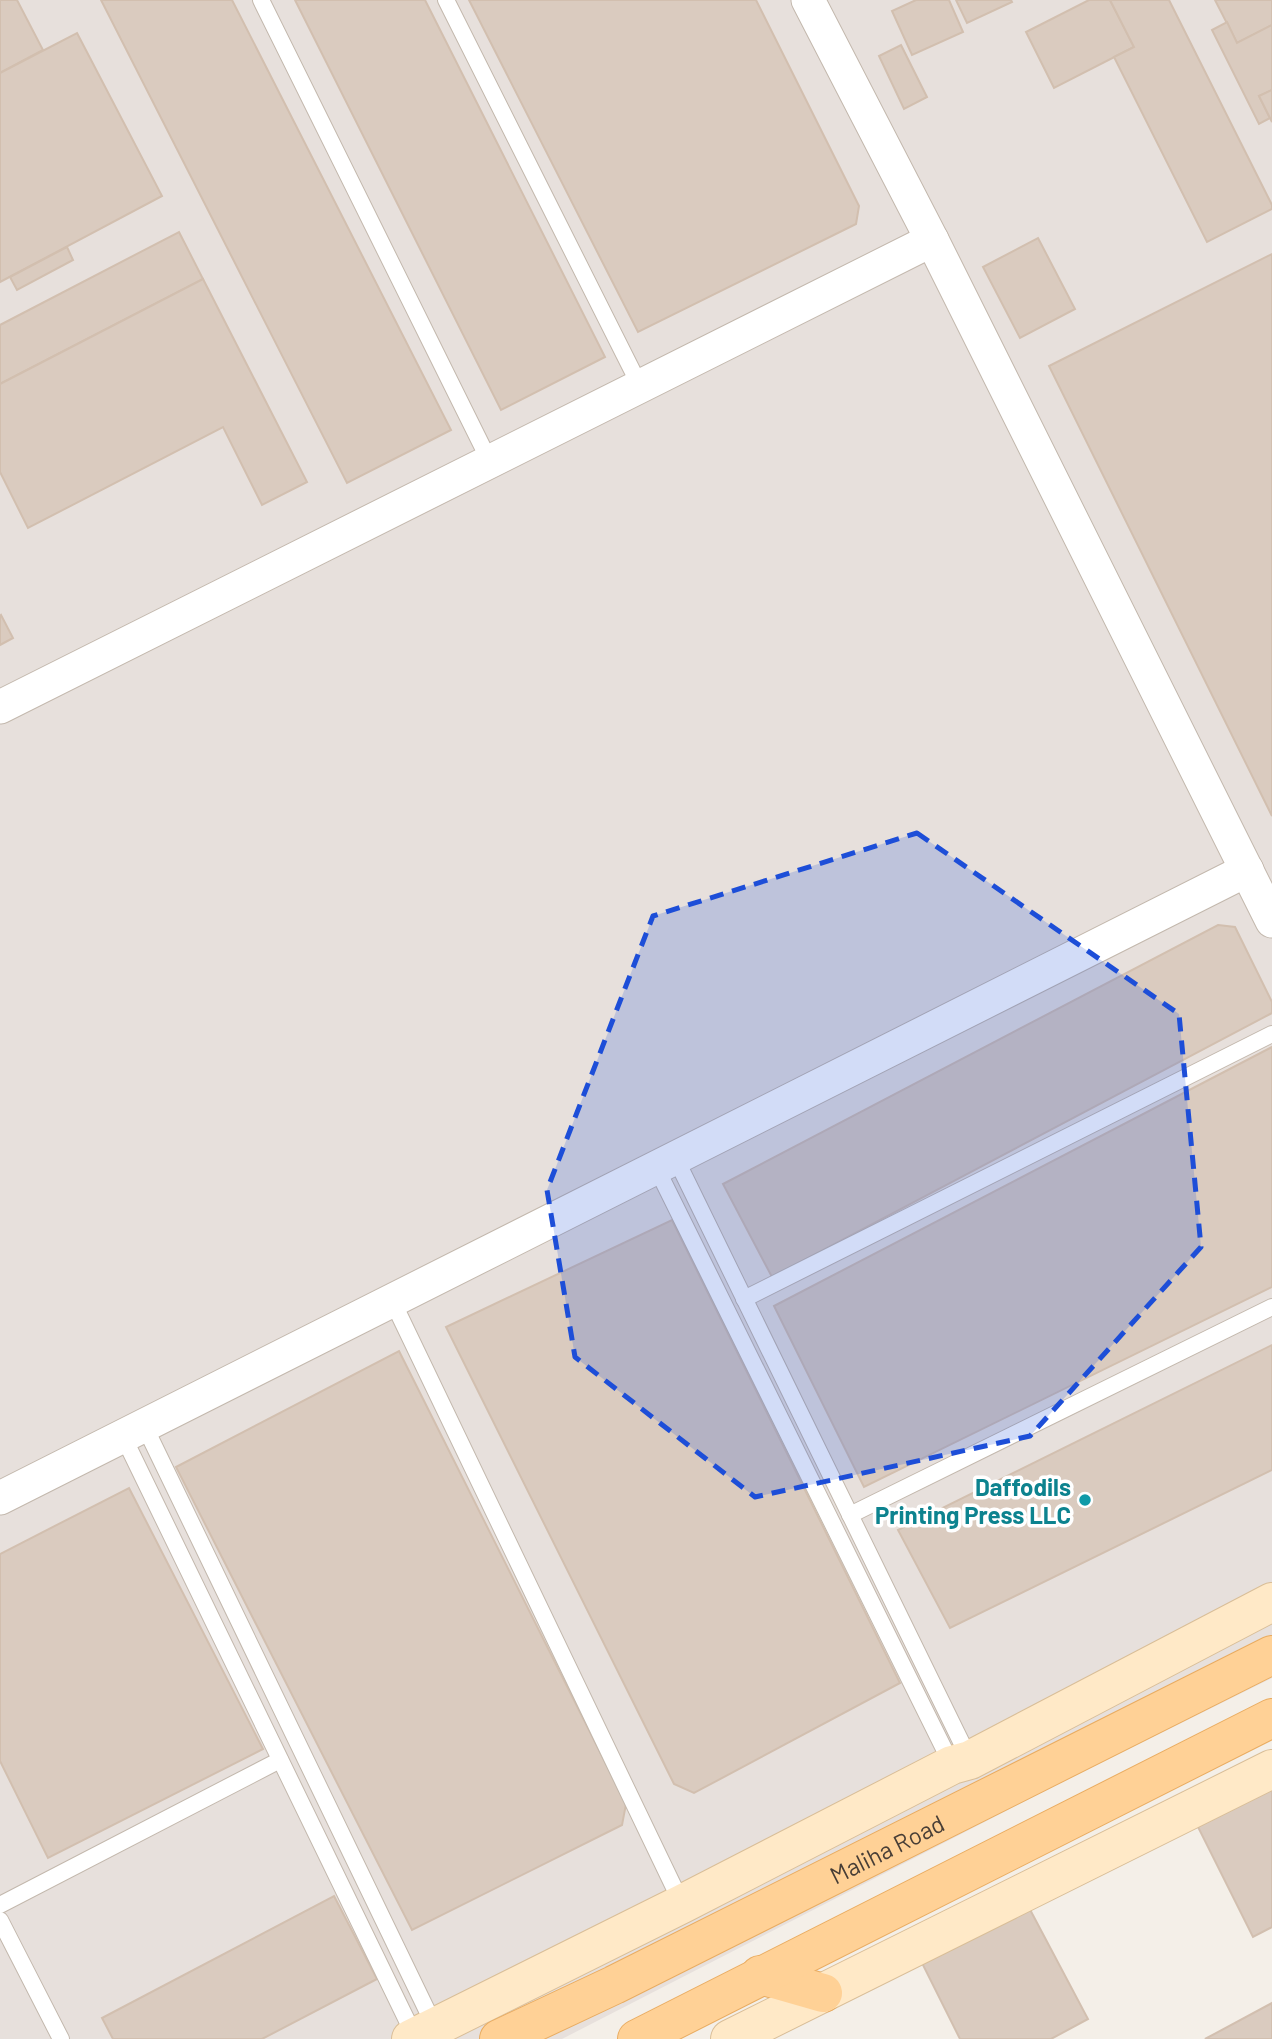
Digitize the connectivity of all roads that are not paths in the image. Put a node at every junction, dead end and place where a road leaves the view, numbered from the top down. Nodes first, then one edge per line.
1 (261, 0) edge
2 (446, 0) edge
3 (808, 0) edge
4 (932, 240) junction
5 (640, 386) junction
6 (490, 462) junction
7 (0, 708) edge
8 (1247, 870) junction
9 (1272, 921) edge
10 (1272, 1034) edge
11 (666, 1162) junction
12 (744, 1299) junction
13 (391, 1300) junction
14 (1272, 1307) edge
15 (134, 1431) junction
16 (0, 1498) edge
17 (850, 1515) junction
18 (1272, 1602) edge
19 (1268, 1651) edge
20 (1272, 1718) edge
21 (280, 1760) junction
22 (961, 1763) junction
23 (1272, 1769) edge
24 (682, 1904) junction
25 (0, 1905) edge
26 (0, 1920) edge
27 (760, 1975) junction
28 (823, 1993) junction
29 (420, 2034) edge
30 (61, 2039) edge
31 (499, 2039) edge
32 (637, 2039) edge
33 (730, 2039) edge

1 - 6 lane
2 - 5 lane
3 - 4 street
4 - 5 street
4 - 8 street
5 - 6 street
6 - 7 street
8 - 9 street
8 - 11 street
10 - 12 lane
11 - 12 lane
11 - 13 street
11 - 22 lane
12 - 17 lane
13 - 15 street
13 - 24 lane
14 - 17 lane
15 - 16 street
15 - 21 lane
15 - 29 lane
17 - 22 lane
18 - 22 street
19 - 31 main road, Maliha Road
20 - 27 main road
21 - 25 lane
21 - 29 lane
22 - 24 street
23 - 28 street
24 - 29 street
26 - 30 lane
27 - 28 main road
27 - 32 main road
28 - 33 street

